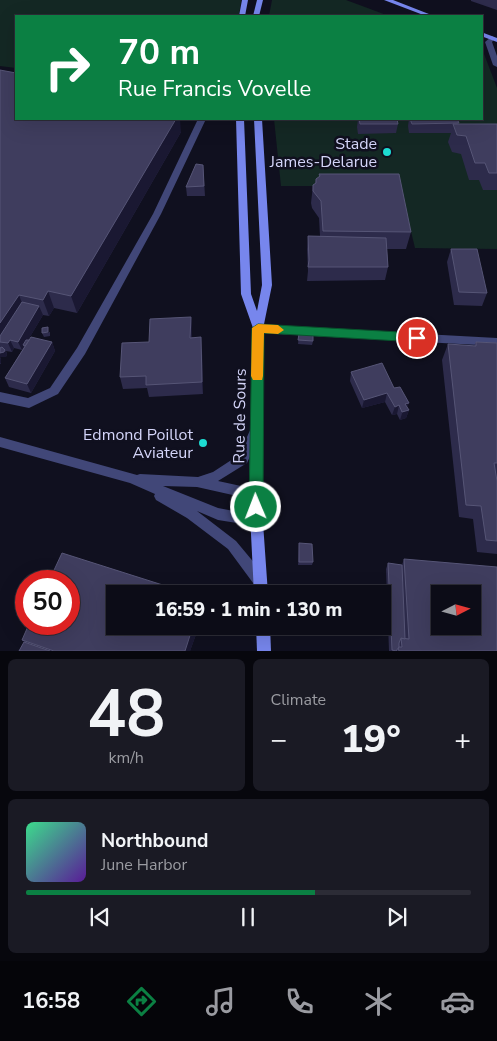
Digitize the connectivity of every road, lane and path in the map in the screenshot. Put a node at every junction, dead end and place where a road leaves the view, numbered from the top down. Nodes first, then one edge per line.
1 (246, 0) edge
2 (260, 0) edge
3 (387, 0) edge
4 (242, 15) edge
5 (256, 15) edge
6 (429, 15) edge
7 (494, 39) edge
8 (497, 65) edge
9 (202, 120) edge
10 (240, 120) edge
11 (258, 120) edge
12 (258, 328) junction
13 (497, 342) edge
14 (0, 397) edge
15 (256, 428) junction
16 (0, 442) edge
17 (131, 478) junction
18 (197, 482) junction
19 (255, 494) junction
20 (256, 520) junction
21 (259, 585) edge
22 (261, 585) edge
23 (263, 635) edge
24 (264, 651) edge

1 - 4 main road
2 - 5 main road
3 - 6 main road
7 - 8 street
9 - 14 street
10 - 12 main road, Rue de Sours
11 - 12 main road, Rue de Sours
12 - 13 street
12 - 15 main road, Rue de Sours
15 - 18 street
15 - 19 main road, Rue de Sours
16 - 17 street
17 - 18 street
17 - 20 street
17 - 21 street
18 - 19 street
19 - 20 main road, Rue de Sours
20 - 22 main road, Rue de Sours
23 - 24 main road

